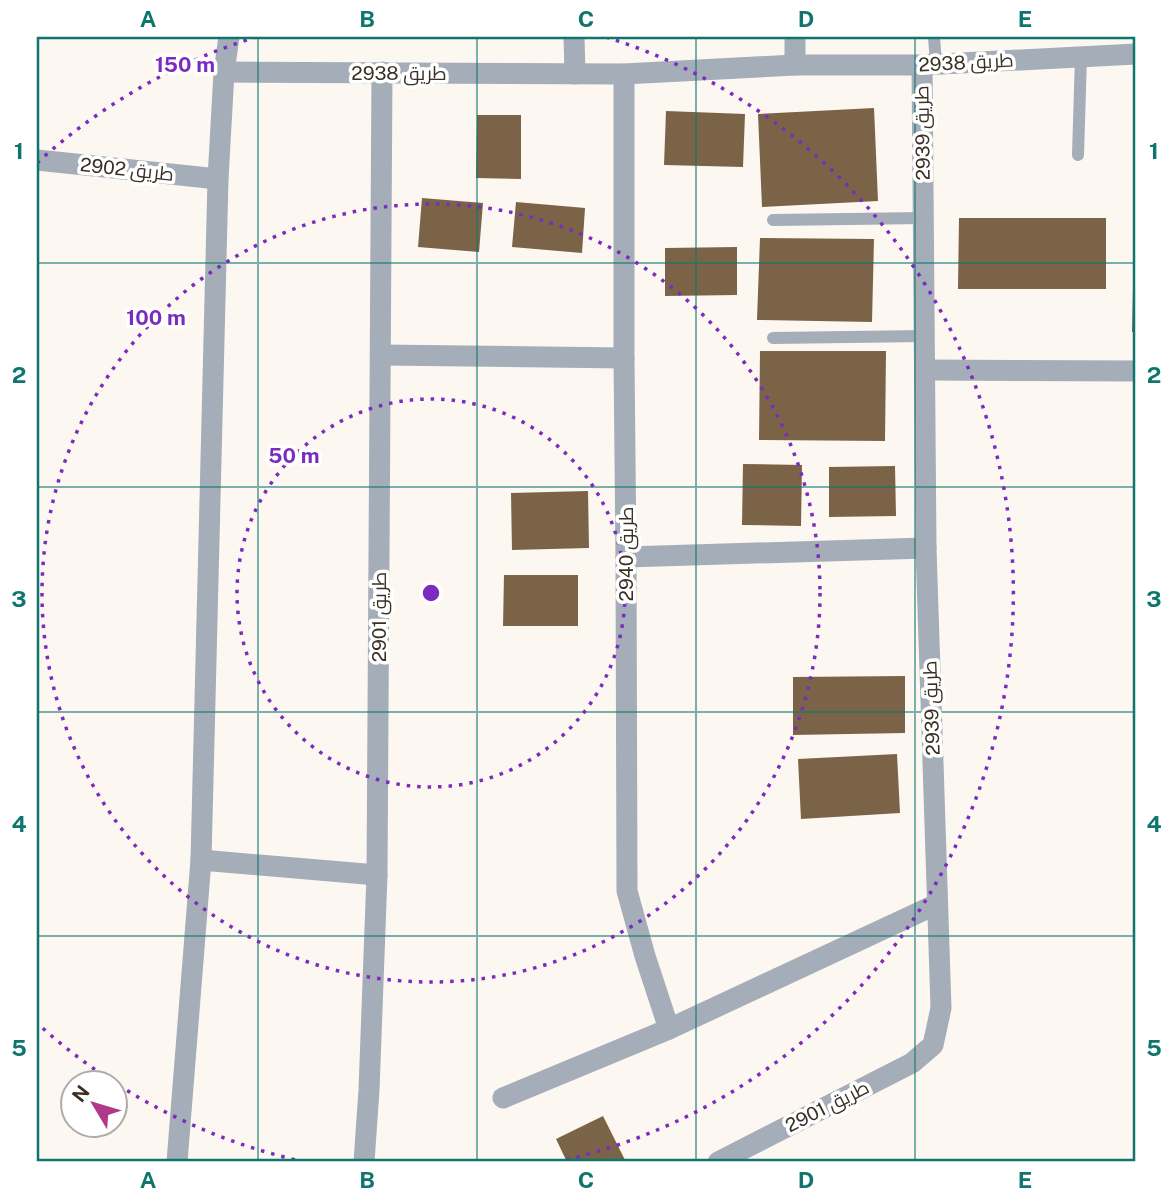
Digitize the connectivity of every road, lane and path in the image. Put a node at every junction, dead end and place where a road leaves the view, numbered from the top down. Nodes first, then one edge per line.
1 (229, 37) edge
2 (574, 37) edge
3 (795, 37) edge
4 (934, 37) edge
5 (1136, 54) edge
6 (1081, 56) junction
7 (929, 64) junction
8 (795, 65) junction
9 (224, 72) junction
10 (382, 72) junction
11 (575, 74) junction
12 (624, 74) junction
13 (1078, 155) dead end
14 (37, 160) edge
15 (218, 179) junction
16 (923, 218) junction
17 (773, 220) dead end
18 (924, 337) junction
19 (773, 338) dead end
20 (381, 355) junction
21 (624, 358) junction
22 (925, 370) junction
23 (1136, 370) edge
24 (926, 548) junction
25 (626, 556) junction
26 (201, 860) junction
27 (377, 875) junction
28 (937, 904) junction
29 (670, 1028) junction
30 (933, 1045) joint
31 (503, 1098) dead end
32 (177, 1162) edge
33 (363, 1162) edge
34 (718, 1162) edge

1 - 9 street
2 - 11 street
3 - 8 street
4 - 7 lane
5 - 6 street, طريق 2938
6 - 7 street, طريق 2938
6 - 13 lane
7 - 8 street, طريق 2938
7 - 16 street, طريق 2939
8 - 12 street, طريق 2938
9 - 10 street, طريق 2938
9 - 15 street
10 - 11 street, طريق 2938
10 - 20 street, طريق 2901
11 - 12 street, طريق 2938
12 - 21 street, طريق 2940
14 - 15 street, طريق 2902
15 - 26 street
16 - 17 lane
16 - 18 street, طريق 2939
18 - 19 lane
18 - 22 street, طريق 2939
20 - 21 street
20 - 27 street, طريق 2901
21 - 25 street, طريق 2940
22 - 23 street
22 - 24 street, طريق 2939
24 - 25 street
24 - 28 street, طريق 2939
25 - 29 street, طريق 2940
26 - 27 street
26 - 32 street
27 - 33 street, طريق 2901
28 - 29 street
28 - 30 street, طريق 2939
29 - 31 street
30 - 34 street, طريق 2901

